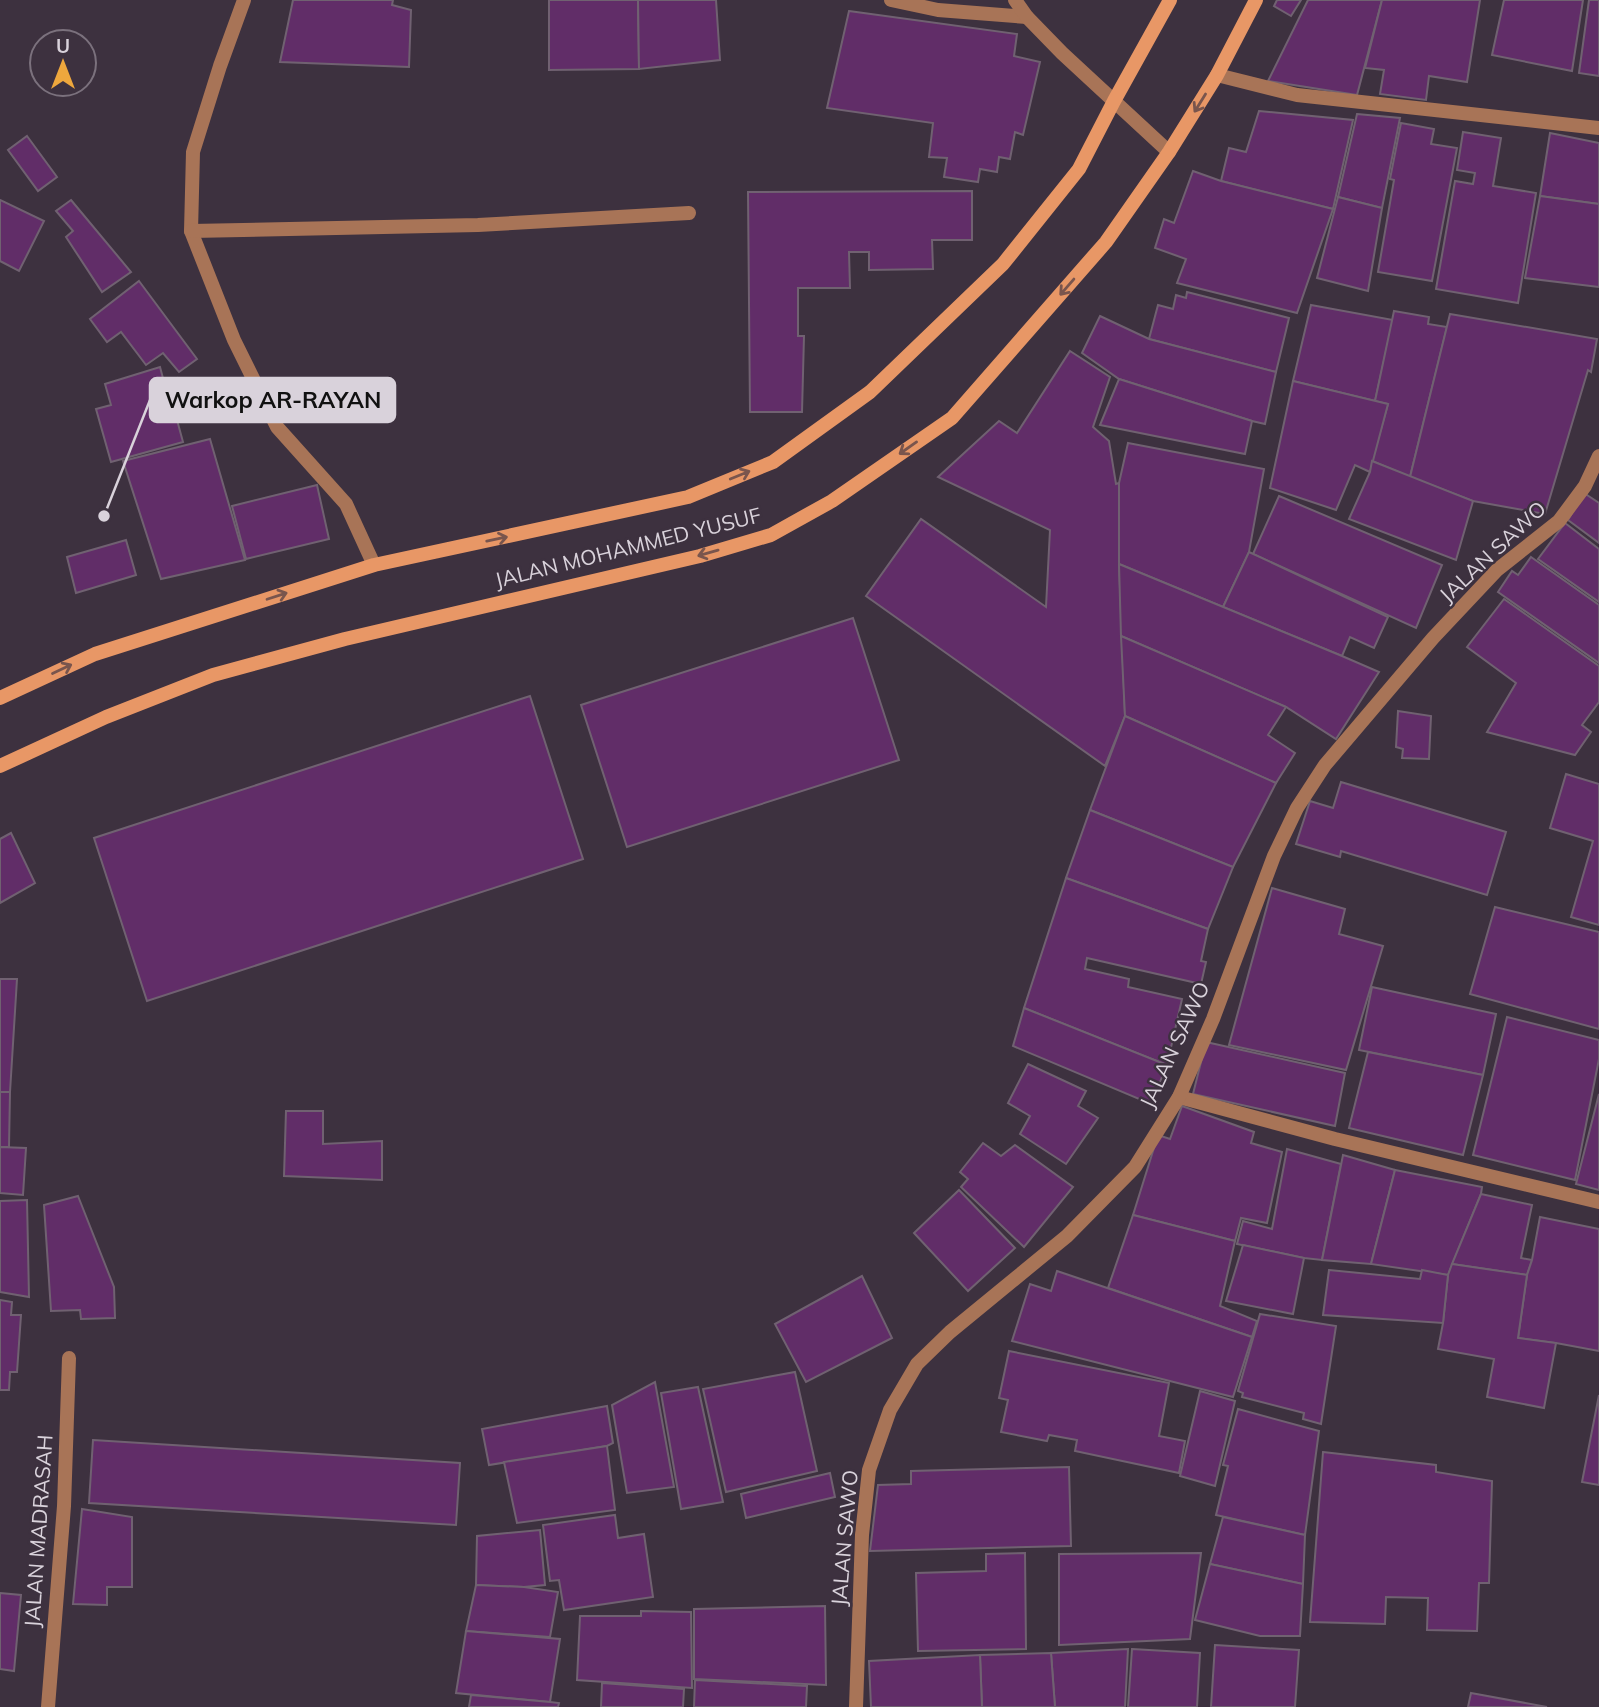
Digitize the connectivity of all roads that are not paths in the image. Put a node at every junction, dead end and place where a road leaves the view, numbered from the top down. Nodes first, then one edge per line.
1 (244, 0) edge
2 (891, 0) edge
3 (1015, 0) edge
4 (1170, 0) edge
5 (1256, 0) edge
6 (1027, 17) junction
7 (1217, 75) junction
8 (1114, 101) junction
9 (1599, 128) edge
10 (1169, 152) junction
11 (689, 213) dead end
12 (191, 231) junction
13 (1599, 456) edge
14 (374, 565) junction
15 (0, 698) edge
16 (0, 766) edge
17 (1179, 1097) junction
18 (1599, 1202) edge
19 (69, 1358) dead end
20 (48, 1707) edge
21 (856, 1707) edge

1 - 12 street
2 - 6 street
3 - 6 street
4 - 8 main road, JALAN MOHAMMED YUSUF
5 - 7 main road, JALAN MOHAMMED YUSUF
6 - 8 street
7 - 9 street
7 -> 10 main road, JALAN MOHAMMED YUSUF
8 - 10 street
14 -> 8 main road, JALAN MOHAMMED YUSUF
10 -> 16 main road, JALAN MOHAMMED YUSUF
11 - 12 street
12 - 14 street
13 - 17 street, JALAN SAWO
15 -> 14 main road, JALAN MOHAMMED YUSUF
17 - 18 street
17 - 21 street, JALAN SAWO
19 - 20 street, JALAN MADRASAH

